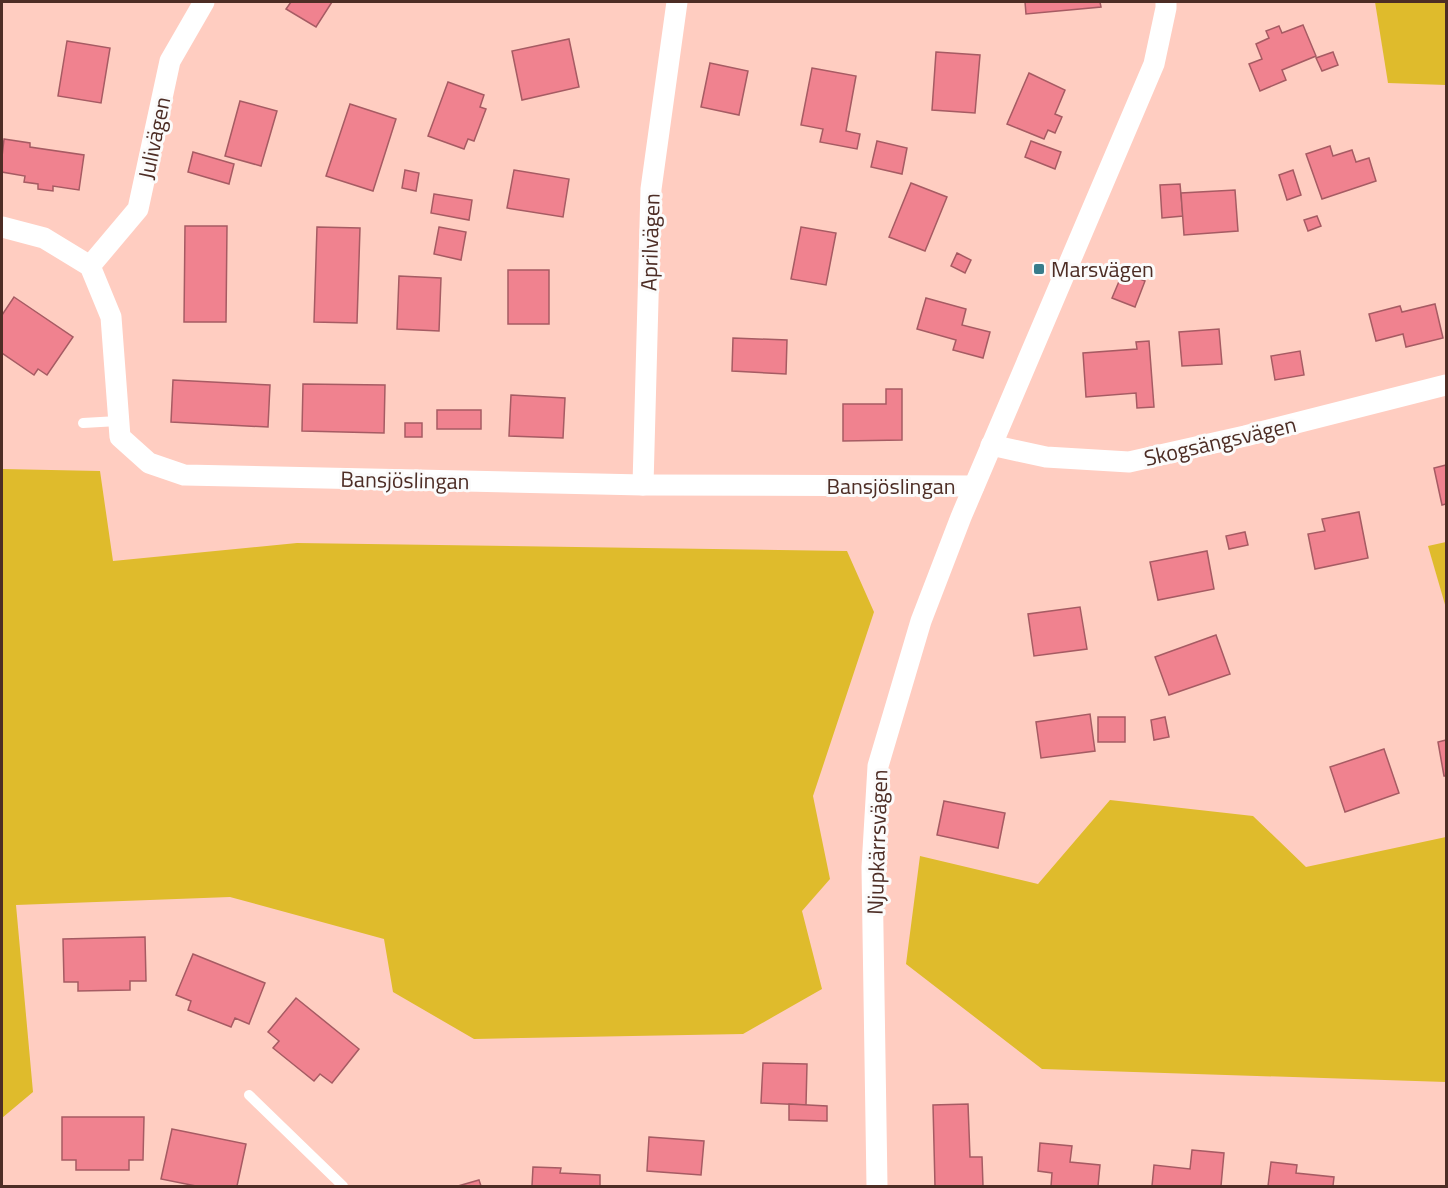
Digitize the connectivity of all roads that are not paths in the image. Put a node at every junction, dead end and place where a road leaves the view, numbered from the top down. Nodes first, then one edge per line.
1 (204, 2) edge
2 (677, 2) edge
3 (1166, 2) edge
4 (2, 227) edge
5 (90, 266) junction
6 (1446, 385) edge
7 (118, 421) junction
8 (83, 423) dead end
9 (991, 445) junction
10 (643, 485) junction
11 (974, 486) junction
12 (249, 1095) dead end
13 (343, 1186) edge
14 (877, 1186) edge

1 - 5 street, Julivägen
2 - 10 street, Aprilvägen
3 - 9 street
4 - 5 street
5 - 7 street, Bansjöslingan
6 - 9 street, Skogsängsvägen
7 - 8 lane
7 - 10 street, Bansjöslingan
9 - 11 street, Njupkärrsvägen
10 - 11 street, Bansjöslingan
11 - 14 street, Njupkärrsvägen
12 - 13 lane

